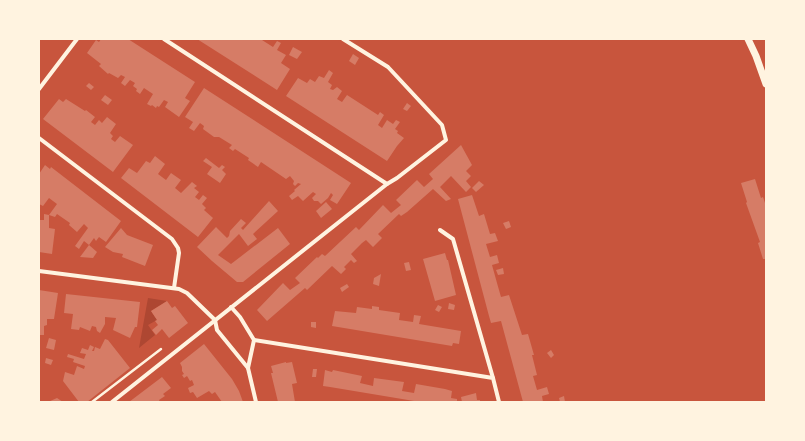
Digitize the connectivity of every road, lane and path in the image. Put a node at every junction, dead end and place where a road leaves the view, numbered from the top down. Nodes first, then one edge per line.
1 (77, 39) edge
2 (164, 39) edge
3 (343, 39) edge
4 (748, 39) edge
5 (766, 84) edge
6 (39, 89) edge
7 (39, 138) edge
8 (387, 184) junction
9 (440, 230) dead end
10 (39, 271) edge
11 (174, 288) junction
12 (231, 306) junction
13 (215, 320) junction
14 (254, 340) junction
15 (165, 346) dead end
16 (248, 368) junction
17 (493, 378) junction
18 (92, 402) edge
19 (112, 402) edge
20 (256, 402) edge
21 (499, 402) edge

1 - 6 street
2 - 8 street
3 - 8 street
4 - 5 street
7 - 11 street
8 - 12 street
9 - 17 street
10 - 11 street
11 - 13 street
12 - 13 street
12 - 14 street
13 - 16 street
13 - 19 street
14 - 16 street
14 - 17 street
15 - 18 path
16 - 20 street
17 - 21 street

